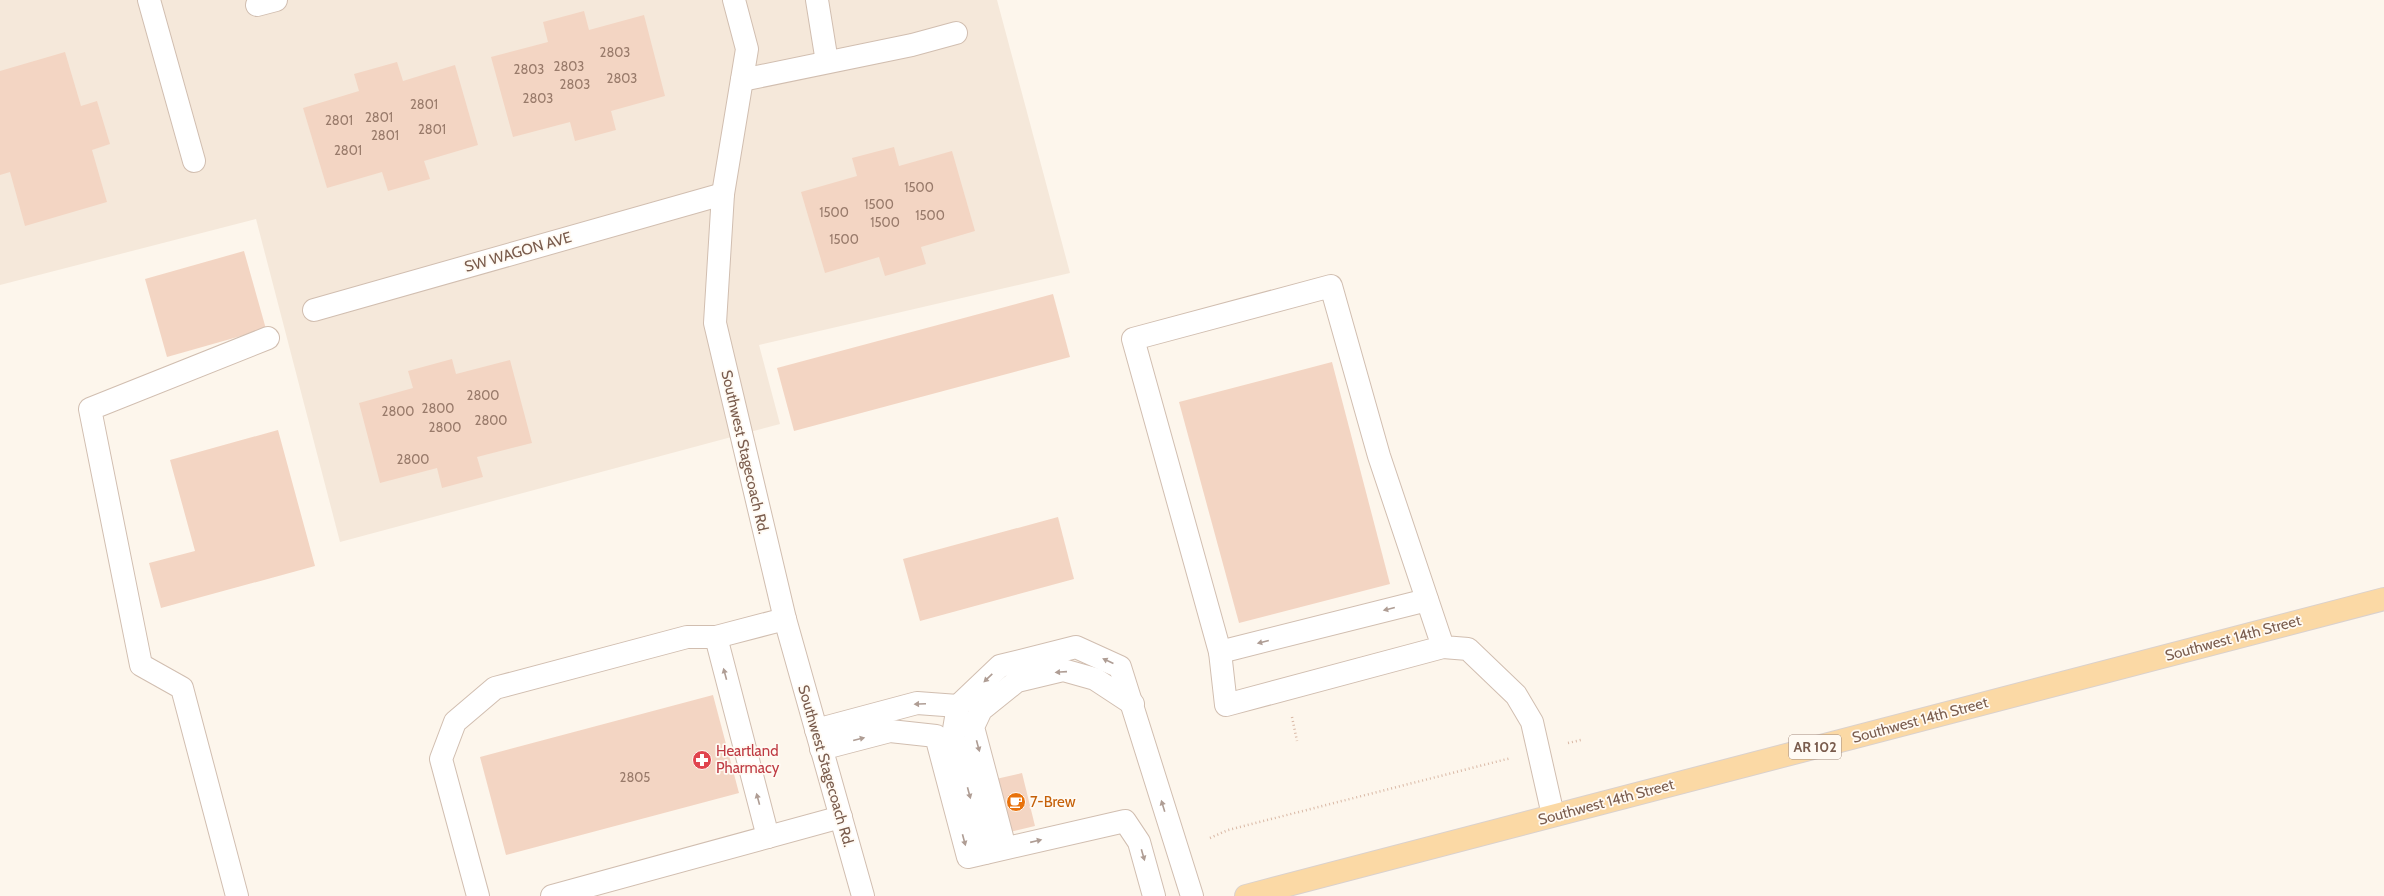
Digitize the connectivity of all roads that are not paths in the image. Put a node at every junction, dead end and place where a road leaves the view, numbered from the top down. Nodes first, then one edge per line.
1 (149, 0) edge
2 (734, 0) edge
3 (817, 0) edge
4 (956, 33) dead end
5 (827, 62) junction
6 (742, 80) junction
7 (194, 161) dead end
8 (722, 194) junction
9 (314, 310) dead end
10 (268, 338) dead end
11 (2384, 599) edge
12 (1427, 600) junction
13 (785, 619) junction
14 (716, 637) junction
15 (1443, 647) junction
16 (1220, 652) junction
17 (1133, 704) junction
18 (958, 706) junction
19 (936, 736) junction
20 (819, 740) junction
21 (1553, 815) junction
22 (841, 817) junction
23 (768, 837) junction
24 (995, 851) junction
25 (237, 896) edge
26 (478, 896) edge
27 (552, 896) edge
28 (863, 896) edge
29 (1154, 896) edge
30 (1192, 896) edge
31 (1246, 896) edge

1 - 7 street
2 - 6 street, Southwest Stagecoach Rd.
3 - 5 street
4 - 5 street
5 - 6 street
6 - 8 street, Southwest Stagecoach Rd.
8 - 9 street, SW WAGON AVE
8 - 13 street, Southwest Stagecoach Rd.
10 - 25 street
11 - 21 main road, Southwest 14th Street / AR 102
12 - 15 street
12 -> 16 street
12 - 16 street
13 - 14 street
13 - 20 street, Southwest Stagecoach Rd.
23 -> 14 street
14 - 26 street
15 - 16 street
15 - 21 street
17 -> 18 street
17 -> 24 street
30 -> 17 street
18 - 19 street
18 -> 20 street
18 -> 24 street
20 -> 19 street
19 -> 24 street
20 - 22 street, Southwest Stagecoach Rd.
21 - 31 main road, Southwest 14th Street / AR 102
22 - 23 street
22 - 28 street, Southwest Stagecoach Rd.
23 - 27 street
24 -> 29 street

